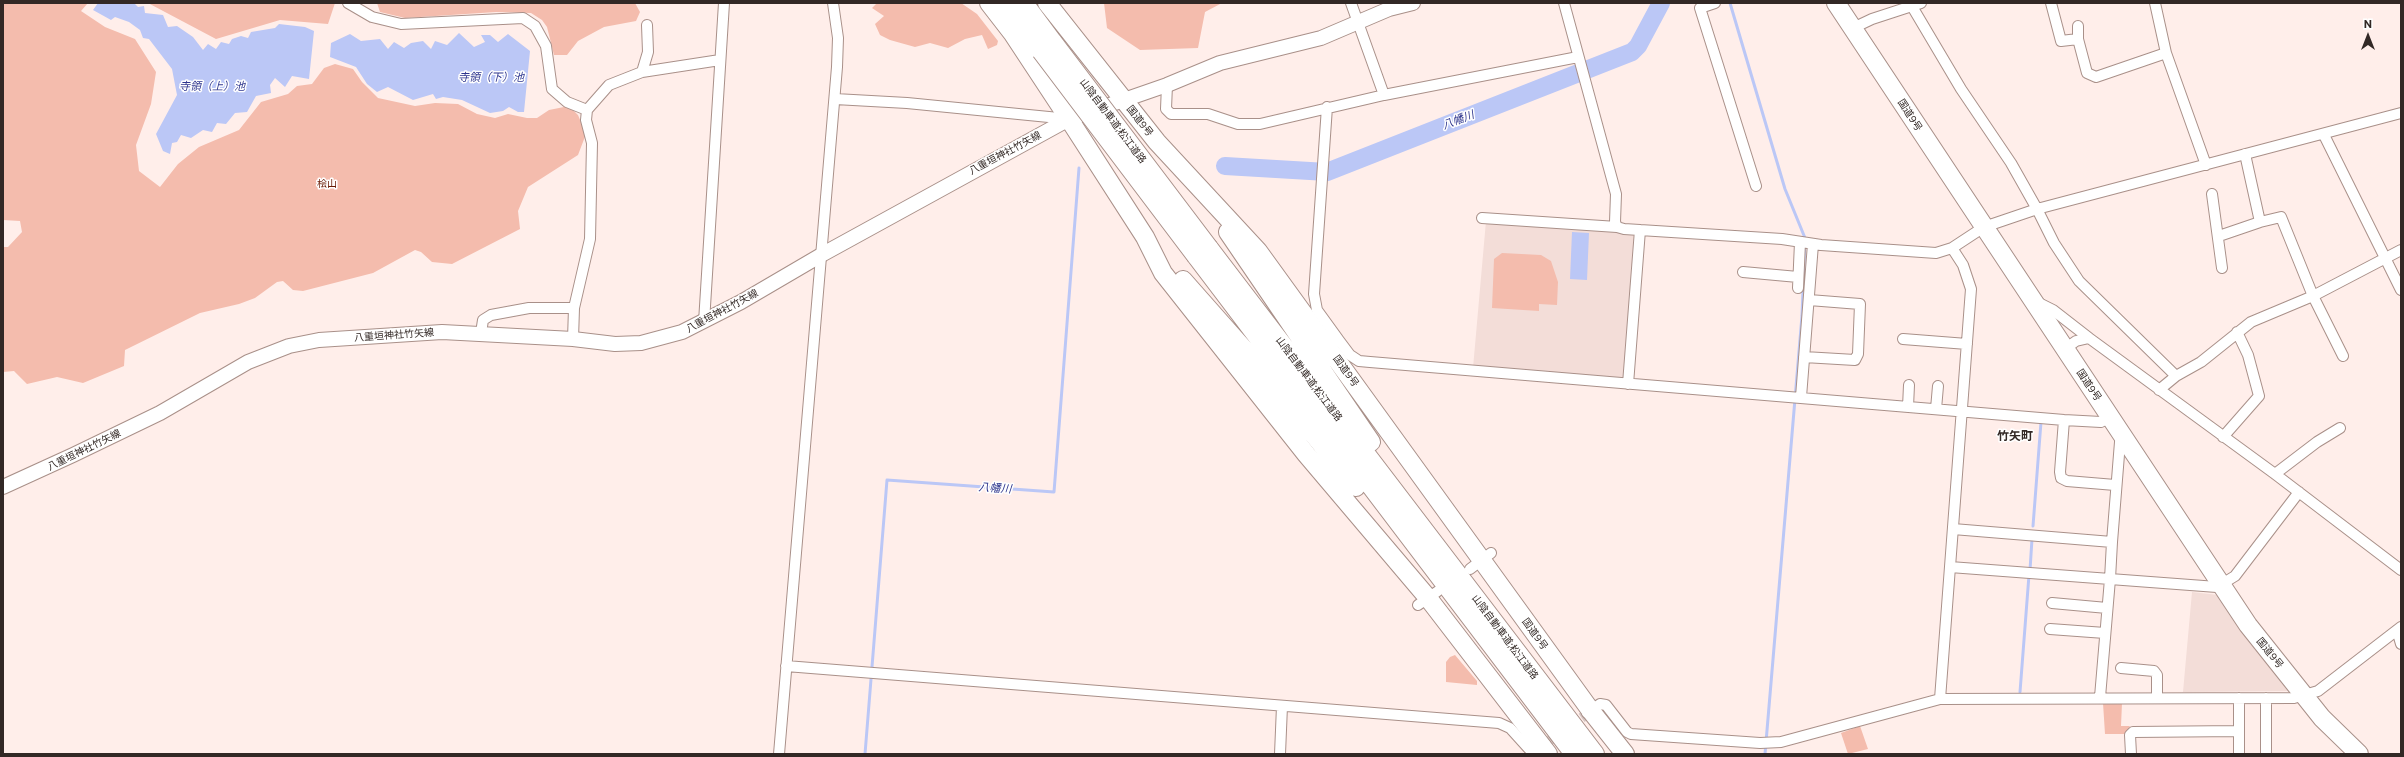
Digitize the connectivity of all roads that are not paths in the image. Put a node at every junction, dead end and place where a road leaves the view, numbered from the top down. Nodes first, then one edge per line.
1 (348, 3) edge
2 (724, 3) edge
3 (833, 3) edge
4 (989, 3) edge
5 (1005, 3) edge
6 (1024, 3) edge
7 (1046, 3) edge
8 (1351, 3) edge
9 (1564, 3) edge
10 (1715, 3) edge
11 (1836, 3) edge
12 (2051, 3) edge
13 (2155, 3) edge
14 (1408, 4) edge
15 (1914, 4) edge
16 (1358, 20) junction
17 (648, 24) dead end
18 (2078, 26) dead end
19 (1853, 28) junction
20 (2078, 39) junction
21 (1047, 46) junction
22 (2166, 53) junction
23 (1578, 57) junction
24 (720, 60) junction
25 (642, 72) junction
26 (1167, 85) junction
27 (1384, 95) junction
28 (1124, 98) junction
29 (835, 99) junction
30 (1327, 107) junction
31 (587, 110) junction
32 (2401, 113) edge
33 (1069, 119) junction
34 (2324, 135) junction
35 (2245, 154) junction
36 (2206, 166) junction
37 (1183, 170) junction
38 (1756, 186) dead end
39 (2212, 194) dead end
40 (2037, 208) junction
41 (1482, 218) dead end
42 (2260, 222) junction
43 (1617, 227) junction
44 (1984, 227) junction
45 (1640, 230) junction
46 (2219, 236) junction
47 (1145, 237) junction
48 (1806, 243) junction
49 (1952, 248) junction
50 (2401, 250) edge
51 (1203, 252) junction
52 (823, 254) junction
53 (2386, 259) junction
54 (2222, 268) dead end
55 (1743, 272) dead end
56 (1798, 277) junction
57 (1798, 288) dead end
58 (2401, 290) edge
59 (2313, 296) junction
60 (1809, 300) junction
61 (2031, 300) junction
62 (574, 308) junction
63 (704, 322) junction
64 (2238, 332) junction
65 (481, 333) junction
66 (2089, 338) junction
67 (573, 339) junction
68 (1903, 339) dead end
69 (1333, 343) junction
70 (1967, 344) junction
71 (2065, 349) junction
72 (2343, 356) dead end
73 (1804, 357) junction
74 (2176, 376) junction
75 (1628, 384) junction
76 (1909, 385) dead end
77 (1938, 386) dead end
78 (2159, 390) junction
79 (1797, 397) junction
80 (1908, 406) junction
81 (1936, 409) junction
82 (1962, 411) junction
83 (2112, 417) junction
84 (2064, 420) junction
85 (2340, 428) dead end
86 (2124, 437) junction
87 (2223, 437) junction
88 (2275, 474) junction
89 (2115, 485) junction
90 (3, 487) edge
91 (2299, 492) junction
92 (1953, 529) junction
93 (2112, 542) junction
94 (1950, 567) junction
95 (2401, 570) edge
96 (2110, 579) junction
97 (2221, 586) junction
98 (2052, 603) dead end
99 (1462, 606) junction
100 (2107, 608) junction
101 (2050, 629) dead end
102 (2399, 629) edge
103 (2105, 633) junction
104 (2401, 644) edge
105 (1520, 657) junction
106 (786, 666) junction
107 (2121, 668) dead end
108 (2304, 695) junction
109 (2100, 697) junction
110 (2157, 697) junction
111 (1940, 698) junction
112 (2238, 698) junction
113 (2266, 698) junction
114 (1282, 706) junction
115 (1589, 712) junction
116 (2239, 731) junction
117 (1545, 748) edge
118 (779, 754) edge
119 (1280, 754) edge
120 (1574, 754) edge
121 (1595, 754) edge
122 (1625, 754) edge
123 (2131, 754) edge
124 (2239, 754) edge
125 (2266, 754) edge
126 (2359, 754) edge

1 - 31 street
2 - 24 street
3 - 29 street
4 - 33 highway
5 - 21 highway, 山陰自動車道;松江道路
6 - 21 highway, 山陰自動車道;松江道路
7 - 28 highway, 国道9号
8 - 16 street
9 - 23 street
10 - 38 street
11 - 19 highway, 国道9号
12 - 20 street
13 - 22 street
14 - 16 main road, 八重垣神社竹矢線
15 - 19 street
15 - 40 street
16 - 26 main road, 八重垣神社竹矢線
16 - 27 street
17 - 25 street
18 - 20 street
19 - 44 highway, 国道9号
20 - 22 street
21 - 51 highway, 山陰自動車道;松江道路, bridge
22 - 36 street
23 - 27 street
23 - 43 street
24 - 25 street
24 - 63 street
25 - 31 street
26 - 28 main road, 八重垣神社竹矢線
26 - 30 street
27 - 30 street
28 - 33 main road, 八重垣神社竹矢線
28 - 37 highway, 国道9号
29 - 33 street
29 - 52 street
30 - 69 street
31 - 62 street
32 - 34 street
33 - 47 highway
33 - 52 main road, 八重垣神社竹矢線
34 - 35 street
34 - 53 street
35 - 36 street
35 - 42 street
36 - 40 street
37 - 69 highway, 国道9号
37 - 105 highway
39 - 46 street
40 - 44 street
40 - 74 street
41 - 43 street
42 - 46 street
42 - 59 street
43 - 45 street
44 - 49 street
44 - 61 highway, 国道9号
45 - 48 street
45 - 75 street
46 - 54 street
47 - 99 highway
47 - 117 highway
48 - 49 street
48 - 56 street
48 - 60 street
49 - 70 street
50 - 53 street
51 - 99 highway, 山陰自動車道;松江道路
51 - 105 highway, 山陰自動車道;松江道路
52 - 63 main road, 八重垣神社竹矢線
52 - 106 street
53 - 58 street
53 - 59 street
55 - 56 street
56 - 57 street
59 - 64 street
59 - 72 street
60 - 73 street
60 - 73 street
61 - 66 street
61 - 71 highway, 国道9号
62 - 65 street
62 - 67 street
63 - 67 main road, 八重垣神社竹矢線
64 - 74 street
64 - 87 street
65 - 67 main road, 八重垣神社竹矢線
65 - 90 main road, 八重垣神社竹矢線
66 - 71 street
66 - 78 street
68 - 70 street
69 - 75 street
69 - 115 highway, 国道9号
70 - 82 street
71 - 83 highway, 国道9号
73 - 79 street
74 - 78 street
75 - 79 street
76 - 80 street
77 - 81 street
78 - 87 street
79 - 80 street
80 - 81 street
81 - 82 street
82 - 84 street
82 - 92 street
83 - 84 street
83 - 86 highway, 国道9号
84 - 89 street
85 - 88 street
86 - 89 street
86 - 97 highway, 国道9号
87 - 88 street
88 - 91 street
89 - 93 street
91 - 95 street
91 - 97 street
92 - 93 street
92 - 94 street
93 - 96 street
94 - 96 street
94 - 111 street
96 - 97 street
96 - 100 street
97 - 108 highway, 国道9号
98 - 100 street
99 - 120 highway, 山陰自動車道;松江道路
100 - 103 street
101 - 103 street
102 - 104 street
102 - 108 street
103 - 109 street
105 - 121 highway, 山陰自動車道;松江道路
106 - 114 street
106 - 118 street
107 - 110 street
108 - 113 street
108 - 126 highway, 国道9号
109 - 110 street
109 - 111 street
110 - 112 street
111 - 115 street
112 - 113 street
112 - 116 street
113 - 125 street
114 - 117 street
114 - 119 street
115 - 122 highway, 国道9号
116 - 123 street
116 - 124 street

